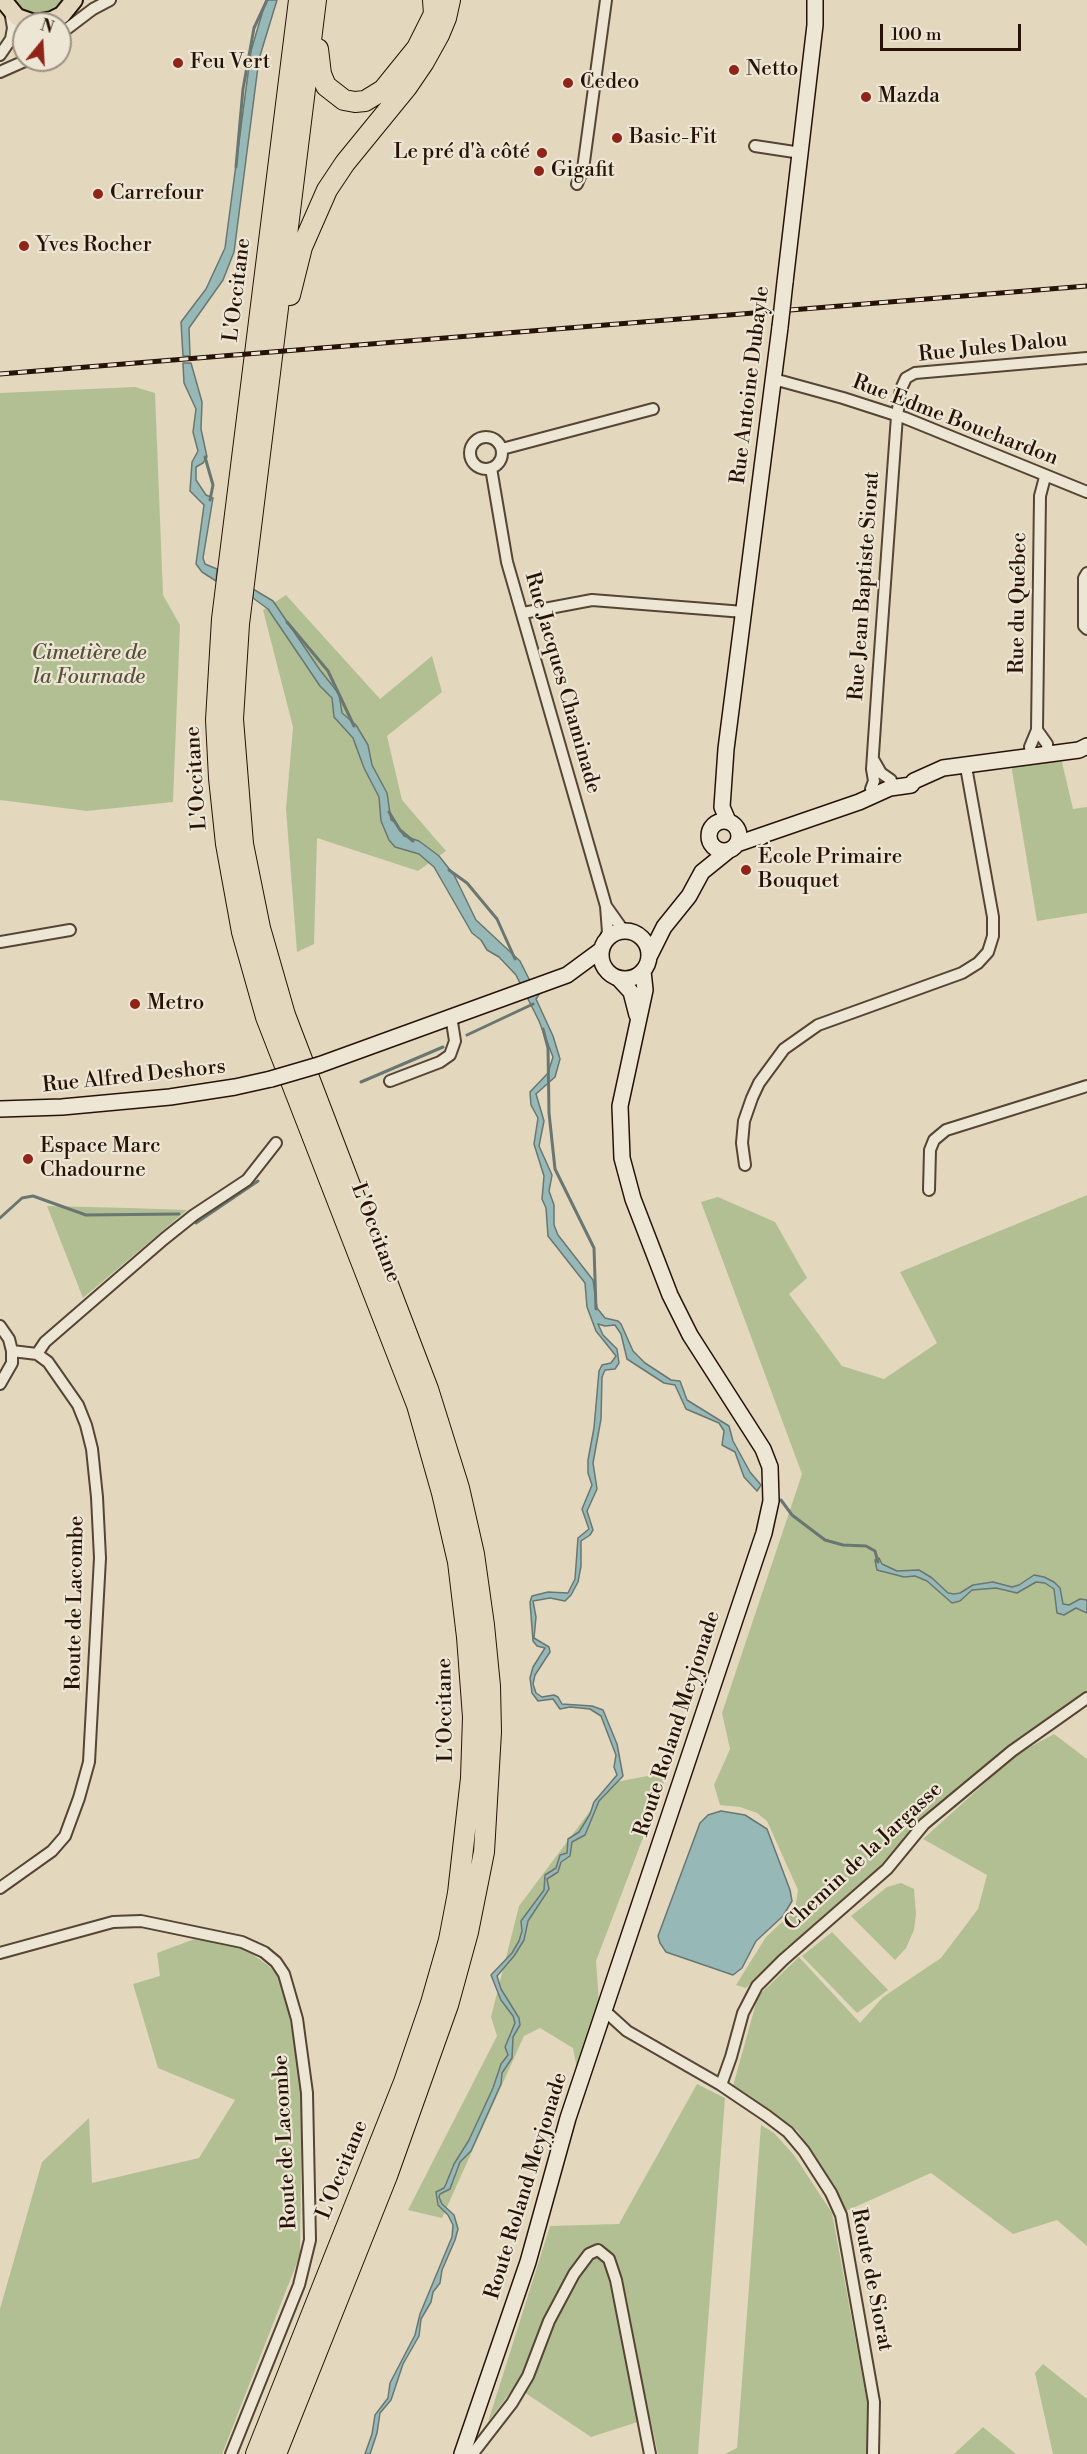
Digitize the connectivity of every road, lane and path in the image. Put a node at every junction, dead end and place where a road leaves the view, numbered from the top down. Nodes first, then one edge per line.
1 (110, 0) edge
2 (433, 0) edge
3 (450, 0) edge
4 (606, 0) edge
5 (815, 0) edge
6 (822, 0) edge
7 (310, 2) edge
8 (4, 3) edge
9 (72, 18) edge
10 (815, 25) junction
11 (0, 55) edge
12 (755, 146) dead end
13 (801, 153) junction
14 (577, 184) dead end
15 (1087, 358) edge
16 (268, 382) junction
17 (773, 382) junction
18 (653, 409) dead end
19 (897, 416) junction
20 (502, 449) junction
21 (491, 468) junction
22 (1045, 477) junction
23 (1087, 492) edge
24 (1087, 573) edge
25 (744, 612) junction
26 (523, 613) junction
27 (1087, 629) edge
28 (1037, 730) junction
29 (1085, 746) edge
30 (726, 749) junction
31 (1047, 749) junction
32 (1031, 751) junction
33 (873, 759) junction
34 (970, 765) junction
35 (891, 780) junction
36 (914, 781) junction
37 (870, 789) junction
38 (836, 805) junction
39 (710, 834) junction
40 (733, 837) junction
41 (704, 866) junction
42 (606, 906) junction
43 (674, 914) junction
44 (70, 930) dead end
45 (630, 932) junction
46 (0, 942) edge
47 (602, 947) junction
48 (646, 964) junction
49 (567, 975) junction
50 (614, 976) junction
51 (451, 1016) junction
52 (638, 1018) junction
53 (390, 1081) dead end
54 (1087, 1086) edge
55 (0, 1109) edge
56 (276, 1143) dead end
57 (745, 1165) dead end
58 (929, 1190) dead end
59 (0, 1326) edge
60 (12, 1351) junction
61 (37, 1354) junction
62 (0, 1384) edge
63 (1087, 1698) edge
64 (0, 1888) edge
65 (0, 1953) edge
66 (605, 2011) junction
67 (721, 2085) junction
68 (462, 2453) edge
69 (231, 2454) edge
70 (256, 2454) edge
71 (276, 2454) edge
72 (650, 2454) edge
73 (873, 2454) edge

1 - 9 street
2 - 7 highway
3 - 16 highway
4 - 14 street
5 - 10 main road, Rue Antoine Dubayle
6 - 10 main road, Rue Antoine Dubayle
7 - 16 highway, L'Occitane
7 - 70 highway, L'Occitane
8 - 11 street
10 - 13 main road, Rue Antoine Dubayle
12 - 13 street
13 - 17 main road, Rue Antoine Dubayle, bridge
15 - 19 street, Rue Jules Dalou
16 - 71 highway, L'Occitane
17 - 19 street, Rue Edme Bouchardon
17 - 25 main road, Rue Antoine Dubayle
18 - 20 street
19 - 22 street, Rue Edme Bouchardon
19 - 33 street, Rue Jean Baptiste Siorat
20 - 21 street
20 - 21 street
21 - 26 street, Rue Jacques Chaminade
22 - 23 street, Rue Edme Bouchardon
22 - 28 street, Rue du Québec
24 - 27 street
25 - 26 street
25 - 30 main road, Rue Antoine Dubayle
26 - 42 street, Rue Jacques Chaminade
28 - 31 street
28 - 32 street, Rue du Québec
29 - 31 main road
30 - 39 main road, Rue Antoine Dubayle
30 - 40 main road, Rue Antoine Dubayle
31 - 32 main road
32 - 34 main road
33 - 35 street
33 - 37 street, Rue Jean Baptiste Siorat
34 - 36 main road
34 - 57 street
35 - 36 main road
35 - 37 main road
36 - 38 main road
37 - 38 main road
38 - 40 main road
39 - 40 main road
39 - 40 main road
39 - 41 main road, Rue Antoine Dubayle
40 - 41 main road, Rue Antoine Dubayle
41 - 43 main road, Rue Antoine Dubayle
42 - 45 street, Rue Jacques Chaminade
42 - 47 street, Rue Jacques Chaminade
43 - 45 main road, Rue Antoine Dubayle
43 - 48 main road, Rue Antoine Dubayle
44 - 46 street
45 - 47 main road
45 - 48 main road
47 - 49 main road
47 - 50 main road
48 - 50 main road
48 - 52 main road, Route Roland Meyjonade
49 - 50 main road
49 - 51 main road
50 - 52 main road, Route Roland Meyjonade
51 - 53 street
51 - 55 main road, Rue Alfred Deshors, bridge
52 - 66 main road, Route Roland Meyjonade
54 - 58 street
56 - 61 street
59 - 60 street
60 - 61 street
60 - 62 street
61 - 64 street, Route de Lacombe
63 - 67 street, Chemin de la Jargasse
65 - 69 street, Route de Lacombe
66 - 67 street, Route de Siorat
66 - 68 main road, Route Roland Meyjonade
67 - 73 street, Route de Siorat
68 - 72 street

